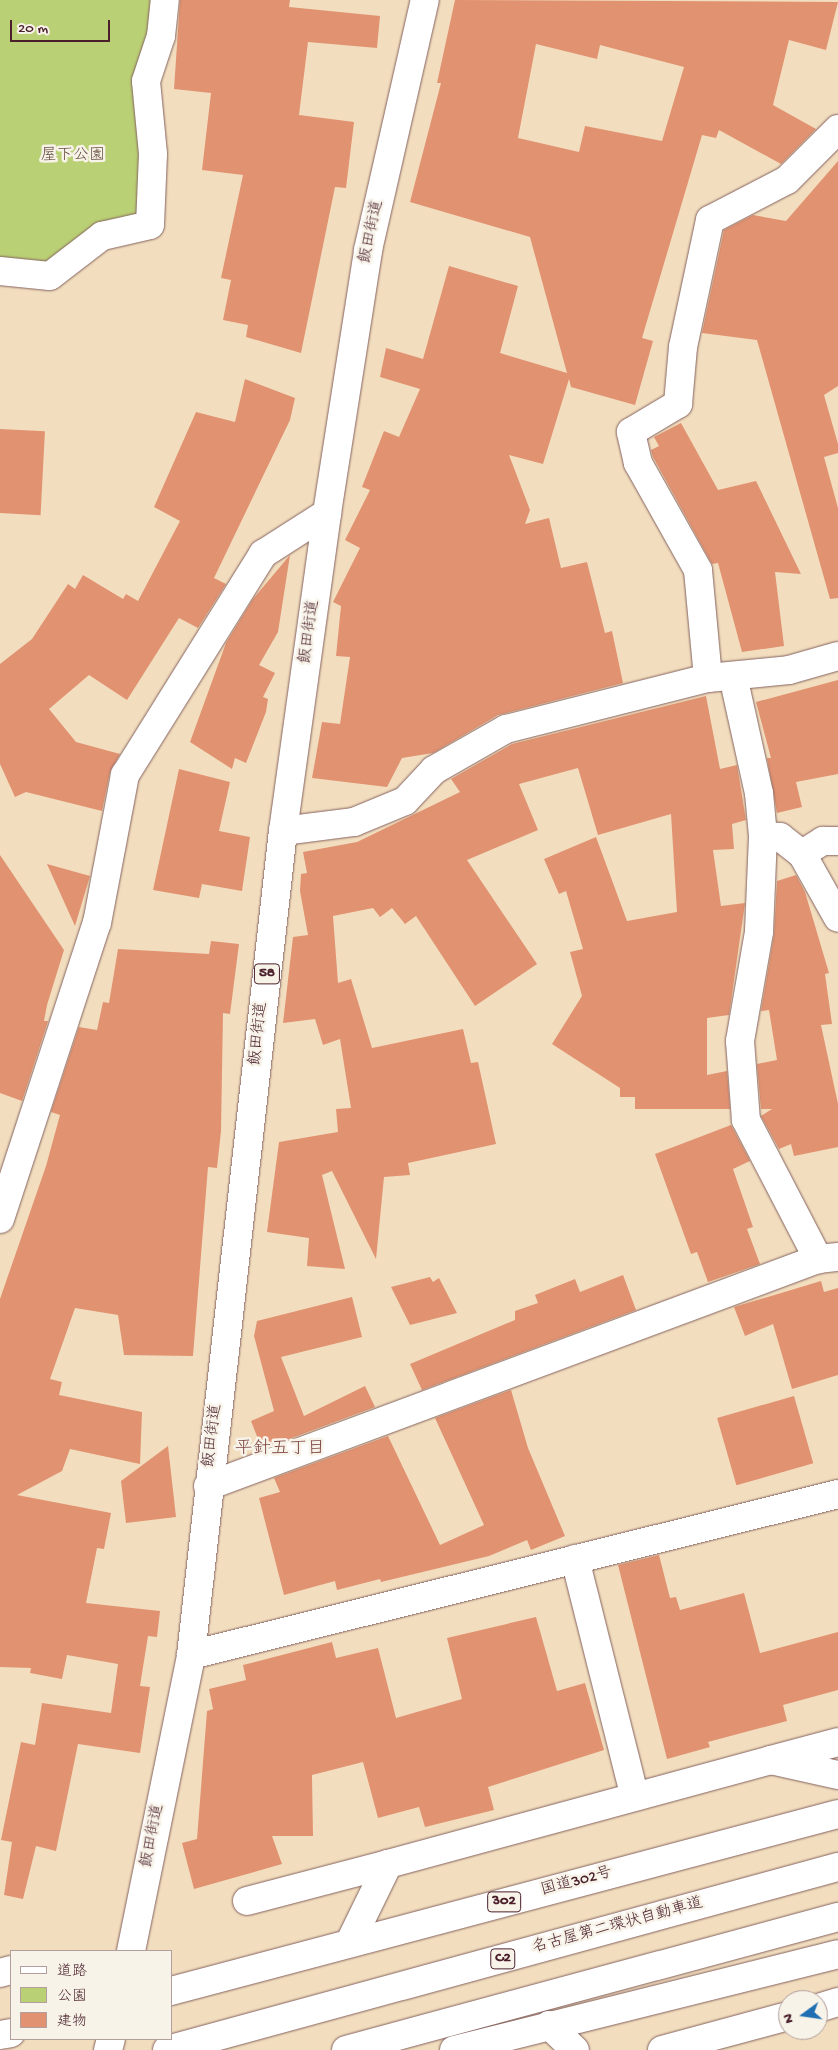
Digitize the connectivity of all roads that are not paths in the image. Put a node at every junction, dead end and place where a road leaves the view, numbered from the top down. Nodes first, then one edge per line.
1 (164, 0) edge
2 (425, 0) edge
3 (838, 128) edge
4 (0, 272) edge
5 (327, 513) junction
6 (838, 656) edge
7 (720, 677) junction
8 (283, 831) junction
9 (763, 836) junction
10 (838, 841) edge
11 (802, 854) junction
12 (838, 918) edge
13 (0, 1219) edge
14 (828, 1258) edge
15 (208, 1486) junction
16 (838, 1494) edge
17 (576, 1559) junction
18 (191, 1655) junction
19 (838, 1742) edge
20 (771, 1760) junction
21 (838, 1776) edge
22 (635, 1797) junction
23 (838, 1814) edge
24 (388, 1864) junction
25 (838, 1867) edge
26 (247, 1901) dead end
27 (838, 1917) edge
28 (350, 1942) junction
29 (131, 1950) edge
30 (838, 1954) edge
31 (172, 1991) edge
32 (778, 2020) edge
33 (549, 2025) junction
34 (717, 2043) edge
35 (167, 2050) edge
36 (346, 2050) edge
37 (454, 2050) edge
38 (575, 2050) edge
39 (662, 2050) edge

1 - 4 main road
2 - 5 main road, 飯田街道 / 58
3 - 7 main road
5 - 8 main road, 飯田街道 / 58
5 - 13 main road
6 - 7 main road
7 - 8 main road
7 - 9 main road
8 - 15 main road, 飯田街道 / 58
9 - 11 main road
9 - 14 main road
10 - 11 main road
11 - 12 main road
14 - 15 main road
15 - 18 main road, 飯田街道 / 58
16 - 17 main road
17 - 18 main road
17 - 22 main road
18 - 29 main road, 飯田街道 / 58
19 - 20 main road
20 - 21 main road
20 - 22 main road
22 - 24 main road
23 - 28 main road, 国道302号 / 302
24 - 26 main road
24 - 28 main road
25 - 35 main road, 名古屋第二環状自動車道 / C2
27 - 36 main road
28 - 31 main road, 国道302号 / 302
30 - 33 main road
32 - 34 main road
33 - 37 main road
33 - 38 main road
34 - 39 main road

